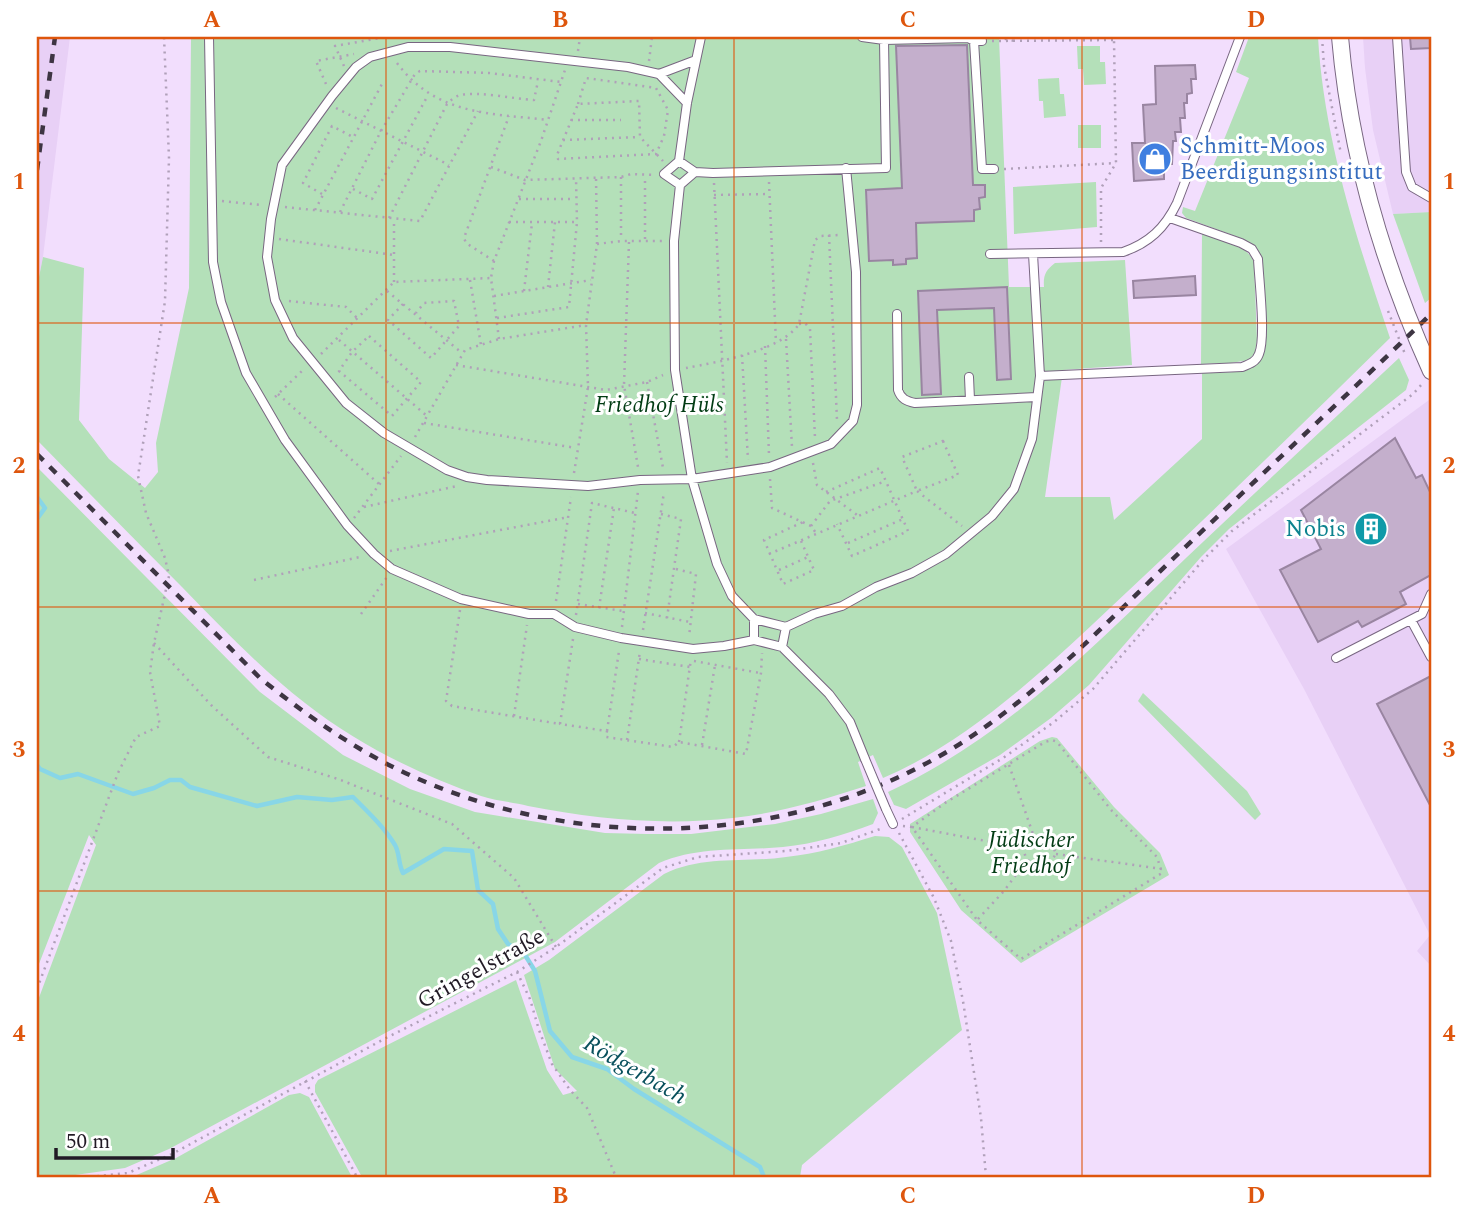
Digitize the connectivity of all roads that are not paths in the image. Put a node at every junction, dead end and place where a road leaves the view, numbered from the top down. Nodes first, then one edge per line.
1 (209, 37) edge
2 (701, 37) edge
3 (862, 37) edge
4 (1240, 37) edge
5 (1339, 37) edge
6 (1397, 37) edge
7 (884, 40) junction
8 (696, 60) junction
9 (659, 74) junction
10 (687, 103) junction
11 (679, 161) junction
12 (846, 168) junction
13 (994, 169) dead end
14 (695, 172) junction
15 (680, 185) junction
16 (1431, 198) edge
17 (1170, 218) junction
18 (990, 254) dead end
19 (1033, 254) junction
20 (897, 313) dead end
21 (1429, 375) edge
22 (1040, 376) junction
23 (969, 377) dead end
24 (1037, 397) junction
25 (970, 400) junction
26 (692, 479) junction
27 (1431, 594) edge
28 (754, 619) junction
29 (1411, 620) junction
30 (786, 627) junction
31 (759, 641) junction
32 (782, 647) junction
33 (1431, 657) edge
34 (1336, 658) dead end
35 (893, 824) road end

1 - 31 lane
2 - 8 lane
3 - 7 lane
4 - 17 lane
5 - 21 street
6 - 16 lane
7 - 12 lane
7 - 13 lane
8 - 9 lane
8 - 10 lane
9 - 10 lane
9 - 26 lane
10 - 11 lane
11 - 14 lane
11 - 15 lane
12 - 14 lane
12 - 26 lane
14 - 15 lane
15 - 26 lane
17 - 19 lane
17 - 22 lane
18 - 19 lane
19 - 22 lane
20 - 25 lane
22 - 24 lane
23 - 25 lane
24 - 25 lane
24 - 30 lane
26 - 28 lane
27 - 29 lane
28 - 30 lane
28 - 31 lane
29 - 33 lane
29 - 34 lane
30 - 32 lane
31 - 32 lane
32 - 35 lane, bridge

